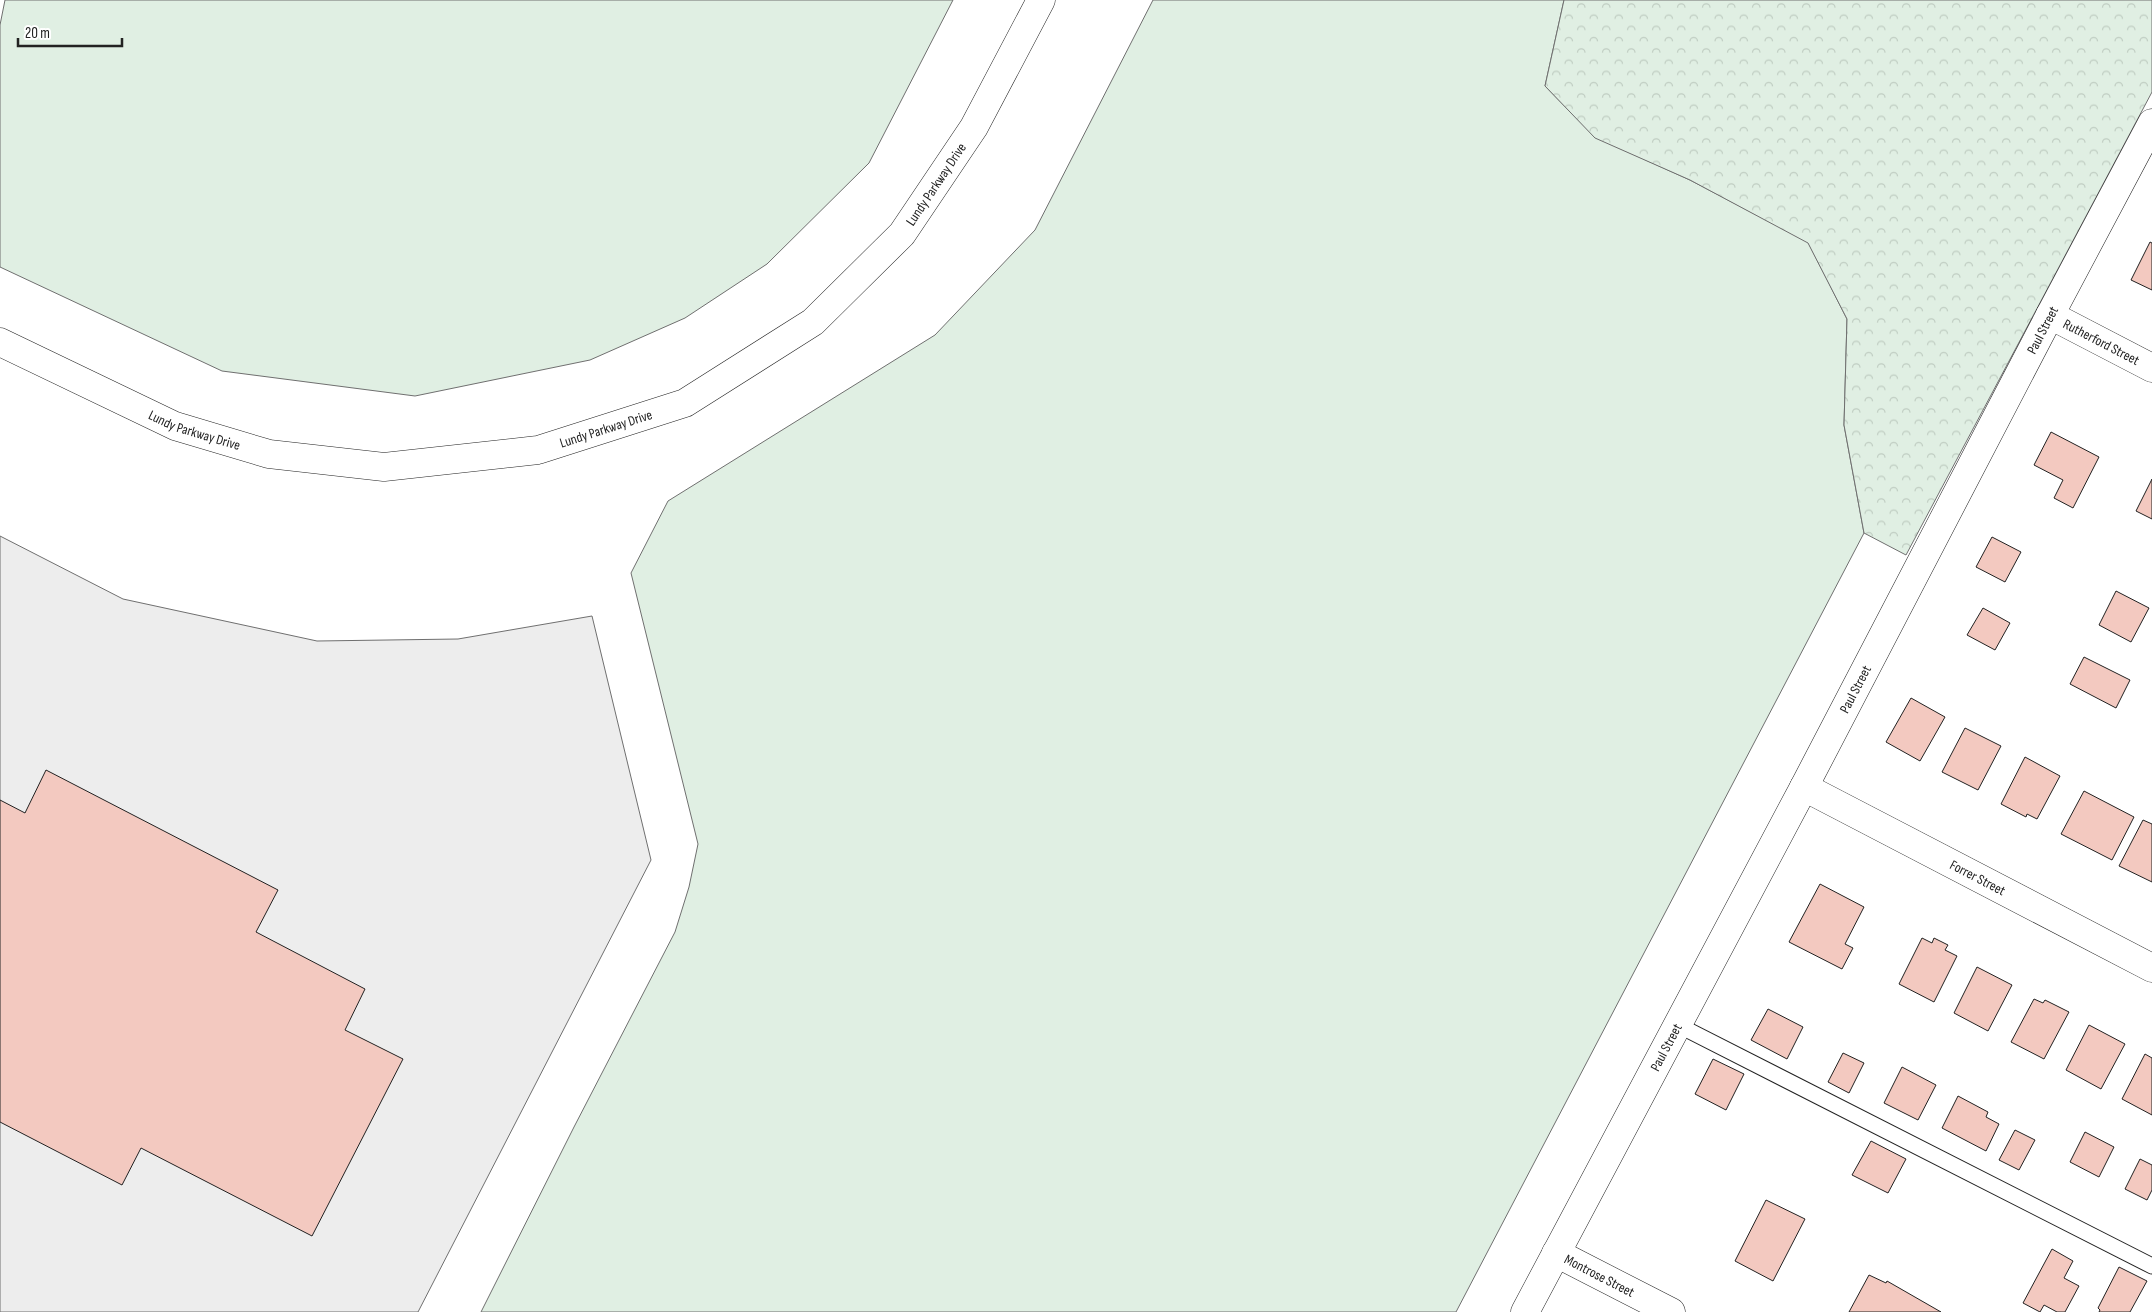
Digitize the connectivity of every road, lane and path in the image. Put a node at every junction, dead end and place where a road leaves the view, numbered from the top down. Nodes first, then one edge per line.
1 (1041, 0) edge
2 (2152, 123) edge
3 (2050, 315) junction
4 (0, 342) edge
5 (2152, 368) edge
6 (1804, 787) junction
7 (2152, 968) edge
8 (1676, 1024) junction
9 (1556, 1253) junction
10 (2152, 1266) edge
11 (1525, 1312) edge
12 (1671, 1312) edge

1 - 4 street, Lundy Parkway Drive
2 - 3 street, Paul Street
3 - 5 street, Rutherford Street
3 - 6 street, Paul Street
6 - 7 street, Forrer Street
6 - 8 street, Paul Street
8 - 9 street, Paul Street
8 - 10 lane
9 - 11 street, Paul Street
9 - 12 street, Montrose Street

